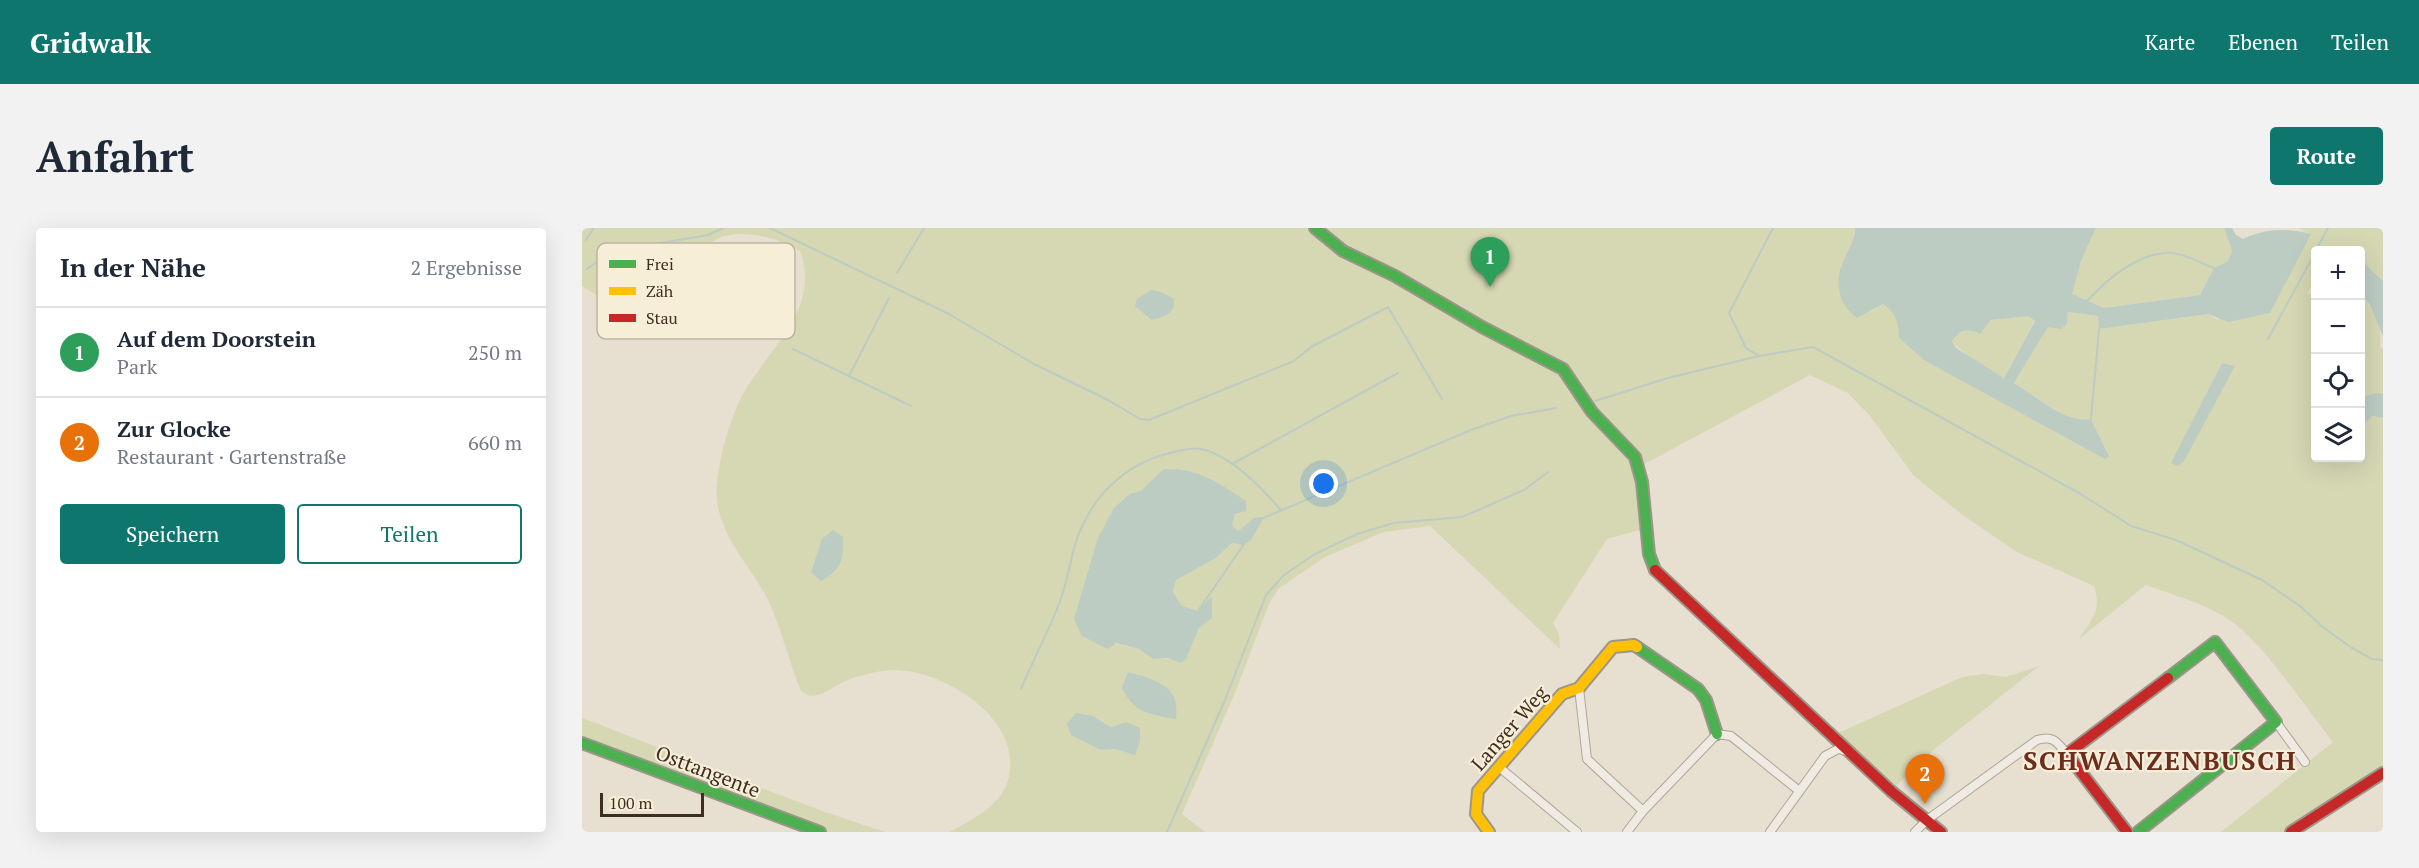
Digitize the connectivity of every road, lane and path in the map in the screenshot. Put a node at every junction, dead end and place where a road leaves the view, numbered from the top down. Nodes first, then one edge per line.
1 (1315, 228) edge
2 (1579, 688) junction
3 (2276, 722) junction
4 (1717, 734) junction
5 (582, 743) edge
6 (1849, 752) junction
7 (2067, 754) junction
8 (2305, 762) dead end
9 (1499, 767) junction
10 (2383, 773) edge
11 (1798, 790) junction
12 (1643, 811) junction
13 (1927, 820) junction
14 (820, 832) edge
15 (1489, 832) edge
16 (1577, 832) edge
17 (1627, 832) edge
18 (1770, 832) edge
19 (1915, 832) edge
20 (1941, 832) edge
21 (2127, 832) edge
22 (2138, 832) edge
23 (2291, 832) edge

1 - 6 street
2 - 4 street, Langer Weg
2 - 9 street, Langer Weg
2 - 12 street, Langer Weg
3 - 7 street
3 - 8 street
3 - 22 street
4 - 11 street
4 - 12 street
5 - 14 street, Osttangente
6 - 11 street
6 - 13 street
7 - 13 street
7 - 21 street
9 - 15 street, Langer Weg
9 - 16 street
10 - 23 street
11 - 18 street
12 - 17 street
13 - 19 street
13 - 20 street

